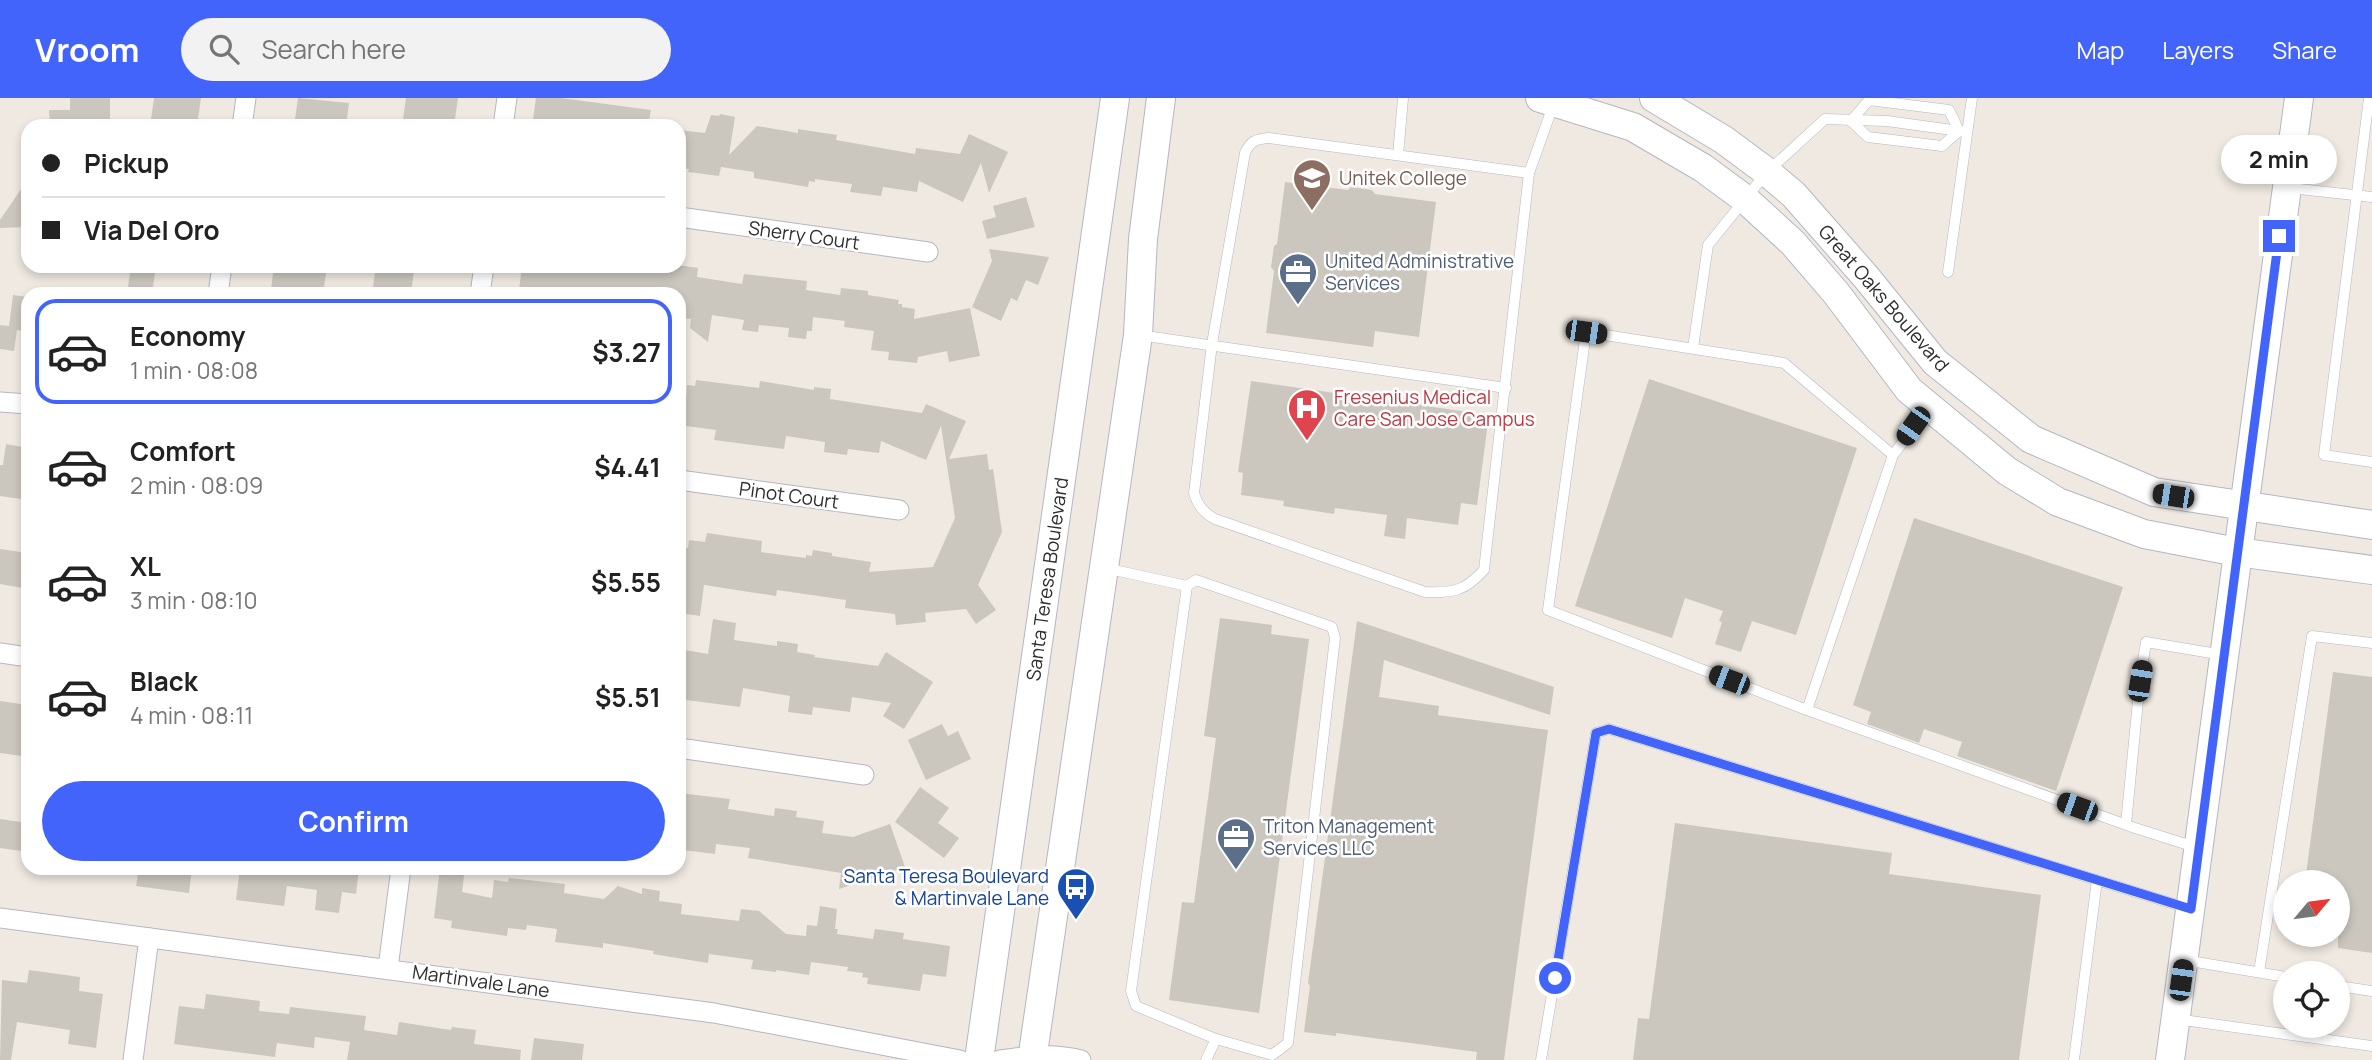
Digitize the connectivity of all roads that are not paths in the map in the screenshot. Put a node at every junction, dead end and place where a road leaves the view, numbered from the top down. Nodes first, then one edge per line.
1 (246, 98) edge
2 (507, 98) edge
3 (1115, 98) edge
4 (1403, 98) edge
5 (1654, 98) edge
6 (1972, 98) edge
7 (2299, 98) edge
8 (2369, 98) edge
9 (1547, 100) edge
10 (1166, 103) edge
11 (243, 119) edge
12 (504, 119) edge
13 (1851, 121) junction
14 (1963, 132) junction
15 (1398, 155) junction
16 (1767, 172) junction
17 (1530, 173) junction
18 (2286, 187) junction
19 (2357, 195) junction
20 (2372, 197) edge
21 (1745, 198) junction
22 (686, 218) edge
23 (928, 252) dead end
24 (1948, 272) dead end
25 (1138, 335) junction
26 (1212, 344) junction
27 (1693, 348) junction
28 (1506, 388) junction
29 (0, 402) edge
30 (21, 404) edge
31 (1930, 407) junction
32 (1893, 455) junction
33 (2372, 462) edge
34 (686, 481) edge
35 (2242, 507) junction
36 (899, 510) dead end
37 (2372, 525) edge
38 (2237, 552) junction
39 (1104, 568) junction
40 (2372, 570) edge
41 (1187, 586) junction
42 (2372, 643) edge
43 (0, 653) edge
44 (2224, 655) junction
45 (21, 656) edge
46 (1807, 710) junction
47 (686, 749) edge
48 (864, 775) dead end
49 (2126, 824) junction
50 (2199, 848) junction
51 (400, 875) edge
52 (2097, 880) junction
53 (2191, 909) junction
54 (0, 918) edge
55 (149, 938) junction
56 (2183, 960) junction
57 (388, 968) junction
58 (2259, 972) junction
59 (2273, 975) edge
60 (2350, 987) edge
61 (2372, 991) edge
62 (2176, 1019) junction
63 (1216, 1039) junction
64 (2372, 1046) edge
65 (1033, 1058) edge
66 (133, 1060) edge
67 (960, 1060) edge
68 (979, 1060) edge
69 (1000, 1060) edge
70 (1081, 1060) edge
71 (1206, 1060) edge
72 (1541, 1060) edge
73 (2074, 1060) edge
74 (2170, 1060) edge

1 - 11 street
2 - 12 street
3 - 68 main road, Santa Teresa Boulevard
4 - 15 lane
5 - 16 main road, Great Oaks Boulevard
6 - 14 lane
7 - 18 main road
8 - 19 lane
9 - 17 lane
9 - 21 main road, Great Oaks Boulevard
10 - 25 main road
13 - 14 lane
13 - 14 lane
13 - 14 lane
13 - 16 lane
14 - 24 lane
15 - 17 lane
15 - 26 lane
16 - 21 lane
16 - 35 main road, Great Oaks Boulevard
17 - 28 lane
18 - 19 lane
18 - 35 main road
19 - 20 lane
19 - 33 lane
21 - 27 lane
21 - 31 main road, Great Oaks Boulevard
22 - 23 street, Sherry Court
25 - 26 lane
25 - 39 main road
26 - 28 lane
26 - 28 lane
27 - 32 lane
27 - 46 lane
29 - 30 street
31 - 32 lane
31 - 38 main road, Great Oaks Boulevard
32 - 46 lane
34 - 36 street, Pinot Court
35 - 37 main road, Great Oaks Boulevard
35 - 38 main road
38 - 40 main road, Great Oaks Boulevard
38 - 44 main road
39 - 41 lane
39 - 65 main road
41 - 63 lane
41 - 63 lane
42 - 58 lane
43 - 45 street
44 - 49 lane
44 - 50 main road
46 - 49 lane
47 - 48 street
49 - 50 lane
50 - 53 main road
51 - 57 street
52 - 53 lane
52 - 72 lane
52 - 73 lane
53 - 56 main road
54 - 55 street, Martinvale Lane
55 - 57 street, Martinvale Lane
55 - 66 street
56 - 58 lane
56 - 62 main road
57 - 67 street, Martinvale Lane
58 - 59 lane
60 - 61 lane
62 - 64 lane
62 - 74 main road
63 - 71 lane
65 - 69 street
65 - 70 street

